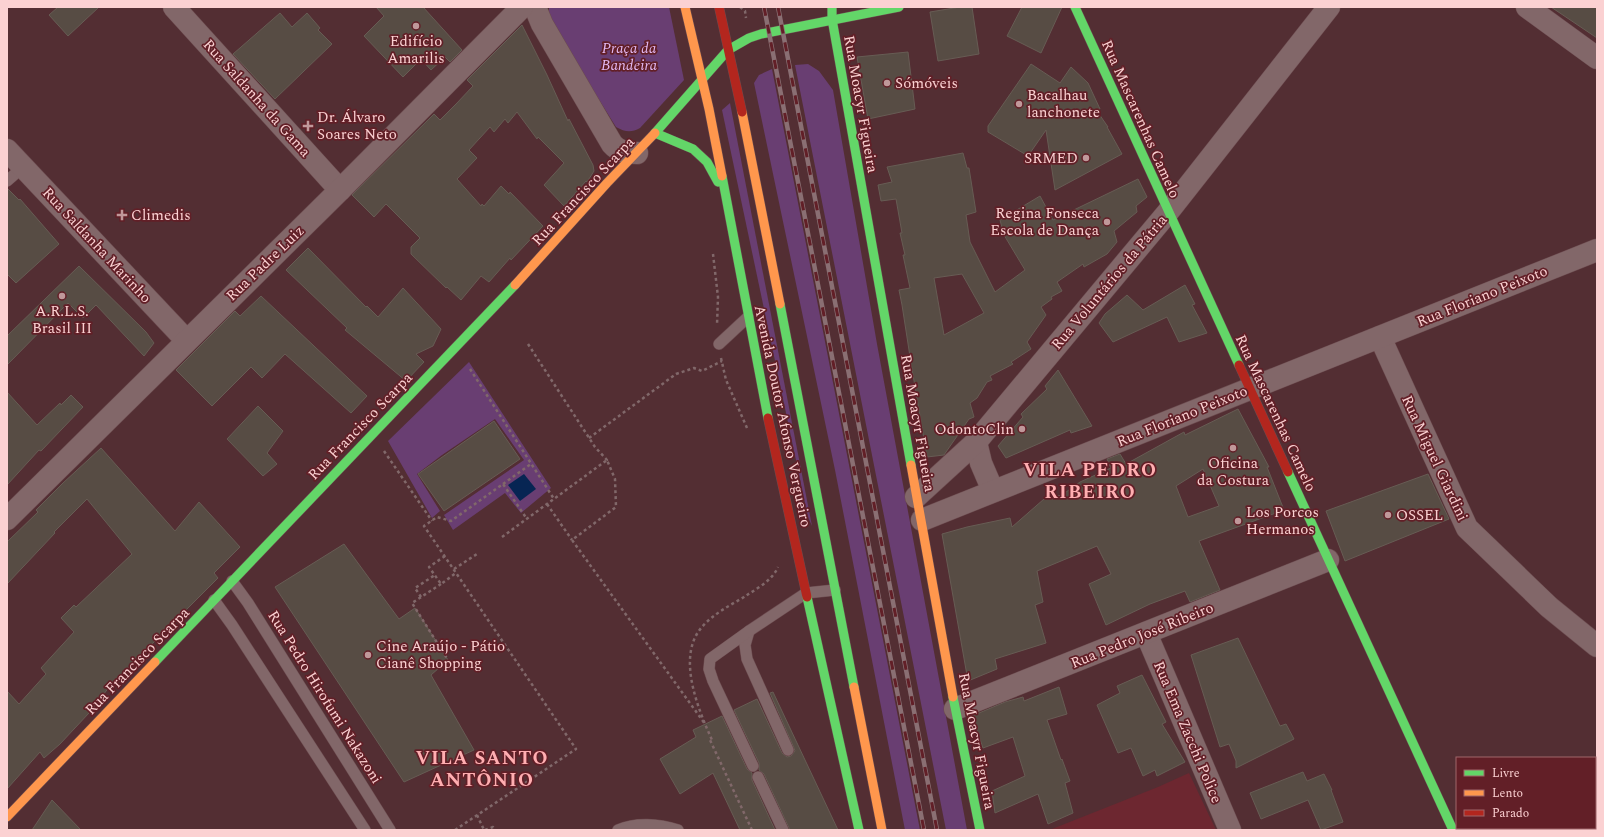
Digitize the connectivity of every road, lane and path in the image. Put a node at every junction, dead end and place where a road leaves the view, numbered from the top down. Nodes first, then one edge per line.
1 (174, 7) edge
2 (522, 7) edge
3 (535, 7) edge
4 (685, 7) edge
5 (719, 7) edge
6 (832, 7) edge
7 (893, 7) edge
8 (1075, 7) edge
9 (1329, 7) edge
10 (1526, 7) edge
11 (832, 19) junction
12 (728, 50) junction
13 (1597, 58) edge
14 (701, 79) junction
15 (655, 133) junction
16 (7, 150) edge
17 (637, 153) junction
18 (23, 167) junction
19 (7, 181) edge
20 (340, 190) junction
21 (726, 197) junction
22 (1168, 212) junction
23 (1597, 250) edge
24 (748, 317) junction
25 (1380, 337) junction
26 (186, 340) junction
27 (528, 344) dead end
28 (719, 344) dead end
29 (722, 361) dead end
30 (470, 369) dead end
31 (1249, 389) junction
32 (372, 434) junction
33 (589, 438) junction
34 (976, 442) junction
35 (606, 460) junction
36 (530, 464) junction
37 (503, 484) junction
38 (993, 492) junction
39 (916, 497) junction
40 (554, 499) junction
41 (547, 504) junction
42 (7, 519) edge
43 (527, 519) junction
44 (922, 520) junction
45 (432, 521) junction
46 (502, 537) dead end
47 (572, 540) junction
48 (477, 554) dead end
49 (445, 556) junction
50 (1328, 560) junction
51 (454, 570) junction
52 (456, 573) junction
53 (435, 575) junction
54 (232, 581) junction
55 (441, 584) junction
56 (835, 590) junction
57 (806, 593) junction
58 (421, 597) junction
59 (214, 600) junction
60 (748, 631) junction
61 (1146, 633) junction
62 (1597, 646) edge
63 (448, 660) dead end
64 (955, 709) junction
65 (788, 750) dead end
66 (753, 766) dead end
67 (758, 777) dead end
68 (477, 815) junction
69 (7, 817) edge
70 (365, 830) edge
71 (390, 830) edge
72 (455, 830) edge
73 (485, 830) edge
74 (494, 830) edge
75 (618, 830) edge
76 (678, 830) edge
77 (752, 830) edge
78 (783, 830) edge
79 (859, 830) edge
80 (882, 830) edge
81 (980, 830) edge
82 (1230, 830) edge
83 (1453, 830) edge

1 - 20 street, Rua Saldanha da Gama
2 - 20 street, Rua Padre Luiz
3 - 17 street
4 - 14 main road, Avenida Doutor Afonso Vergueiro
5 - 12 main road, Avenida Doutor Afonso Vergueiro
6 - 11 main road, Rua Moacyr Figueira
7 - 11 main road, Rua Francisco Scarpa
8 - 22 main road, Rua Mascarenhas Camelo
9 - 22 street, Rua Voluntários da Pátria
10 - 13 street
11 - 12 main road, Rua Francisco Scarpa
11 - 39 main road, Rua Moacyr Figueira
12 - 14 main road, Rua Francisco Scarpa
12 - 56 main road, Avenida Doutor Afonso Vergueiro
14 - 15 main road, Rua Francisco Scarpa
14 - 21 main road, Avenida Doutor Afonso Vergueiro
15 - 17 main road, Rua Francisco Scarpa
15 - 21 main road
16 - 18 street, Rua Saldanha Marinho
17 - 32 main road, Rua Francisco Scarpa
18 - 19 lane
18 - 26 street, Rua Saldanha Marinho
20 - 26 street, Rua Padre Luiz
21 - 24 main road, Avenida Doutor Afonso Vergueiro
22 - 31 main road, Rua Mascarenhas Camelo
22 - 34 street, Rua Voluntários da Pátria
23 - 25 street, Rua Floriano Peixoto
24 - 28 lane
24 - 57 main road, Avenida Doutor Afonso Vergueiro
25 - 31 street, Rua Floriano Peixoto
25 - 62 street, Rua Miguel Giardini
26 - 42 street, Rua Padre Luiz
27 - 33 path
29 - 33 path
30 - 36 path
31 - 38 street, Rua Floriano Peixoto
31 - 50 main road, Rua Mascarenhas Camelo
32 - 45 path
32 - 54 main road, Rua Francisco Scarpa
33 - 35 path
34 - 38 street
34 - 39 street, Rua Voluntários da Pátria
35 - 40 path
35 - 47 path
36 - 37 path
36 - 40 path
37 - 43 path
37 - 45 path
38 - 44 street, Rua Floriano Peixoto
39 - 44 main road, Rua Moacyr Figueira
40 - 41 path
41 - 43 path
41 - 47 path
43 - 46 path
44 - 64 main road, Rua Moacyr Figueira
45 - 49 path
47 - 77 path
48 - 51 path
49 - 51 path
49 - 53 path
50 - 61 street, Rua Pedro José Ribeiro
50 - 83 main road, Rua Mascarenhas Camelo
51 - 52 path
52 - 55 path
52 - 68 path
53 - 55 path
53 - 58 path
54 - 59 main road, Rua Francisco Scarpa
54 - 71 lane, Rua Pedro Hirofumi Nakazoni
55 - 58 path
56 - 57 lane
56 - 80 main road, Avenida Doutor Afonso Vergueiro
57 - 60 lane
57 - 79 main road, Avenida Doutor Afonso Vergueiro
58 - 63 path
59 - 69 main road, Rua Francisco Scarpa
59 - 70 lane
60 - 65 lane
60 - 66 lane
61 - 64 street, Rua Pedro José Ribeiro
61 - 82 street, Rua Ema Zacchi Police
64 - 81 main road, Rua Moacyr Figueira
67 - 78 lane
68 - 72 path
68 - 73 path
73 - 74 path
75 - 76 lane

